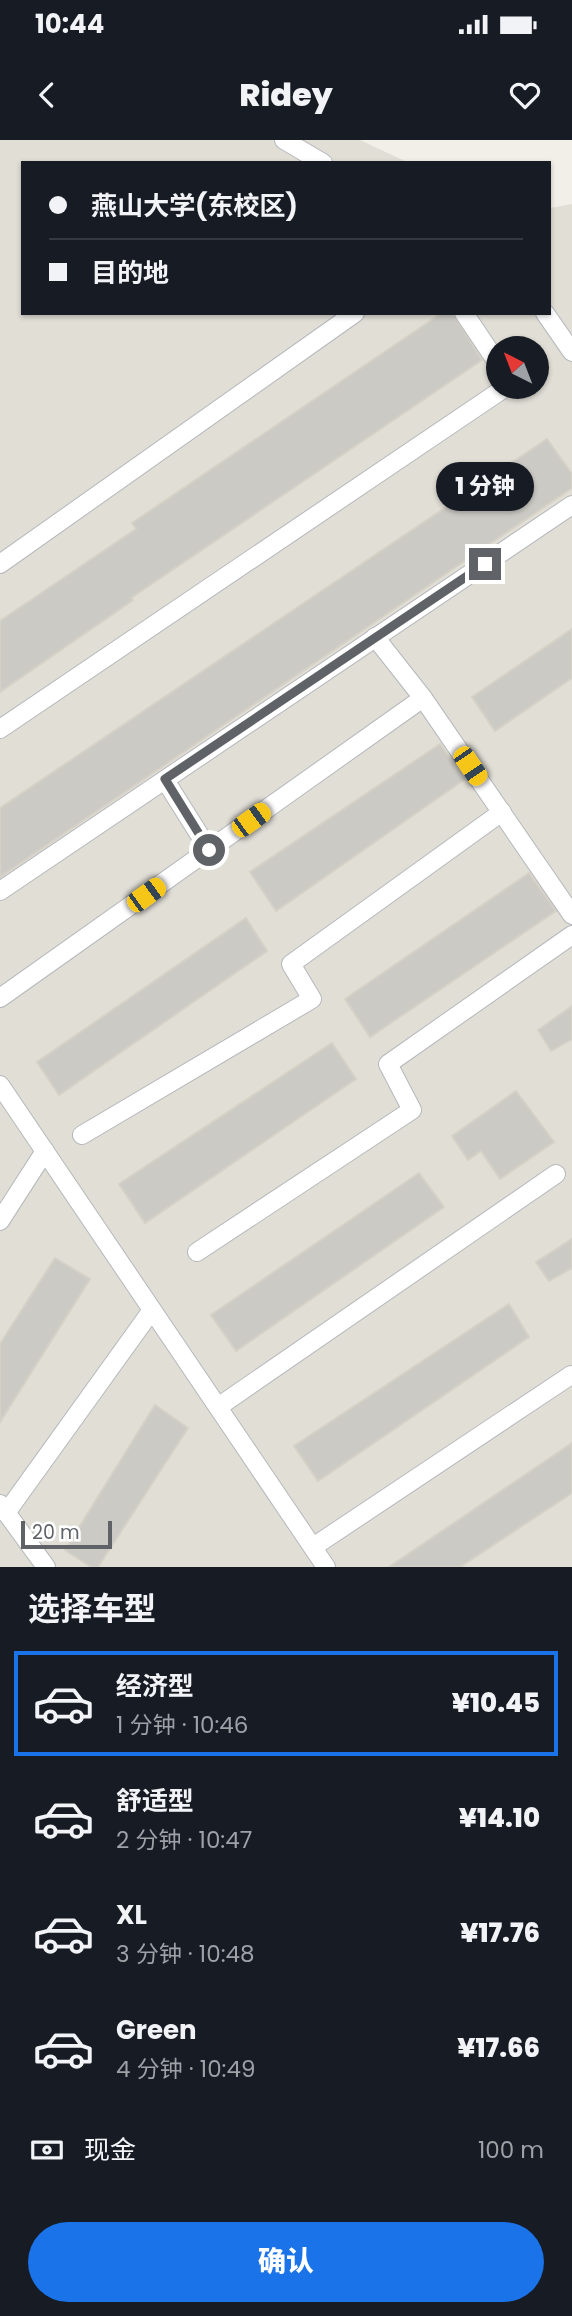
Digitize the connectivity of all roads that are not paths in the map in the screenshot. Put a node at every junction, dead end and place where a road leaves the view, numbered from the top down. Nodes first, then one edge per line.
1 (284, 140) edge
2 (320, 161) edge
3 (352, 315) edge
4 (465, 315) edge
5 (546, 315) edge
6 (486, 346) edge
7 (572, 352) edge
8 (488, 399) edge
9 (572, 505) edge
10 (0, 564) edge
11 (376, 637) junction
12 (423, 698) junction
13 (0, 729) edge
14 (165, 779) junction
15 (502, 812) junction
16 (209, 850) junction
17 (0, 891) edge
18 (572, 915) edge
19 (572, 935) edge
20 (0, 999) edge
21 (0, 1085) edge
22 (82, 1135) dead end
23 (44, 1151) junction
24 (556, 1174) dead end
25 (0, 1221) edge
26 (197, 1252) dead end
27 (152, 1310) junction
28 (571, 1375) edge
29 (218, 1407) junction
30 (3, 1508) edge
31 (313, 1547) junction
32 (46, 1567) edge
33 (326, 1567) edge

1 - 2 lane
3 - 10 lane
4 - 6 lane
5 - 7 lane
8 - 13 lane
9 - 11 lane
11 - 12 lane
11 - 14 lane
12 - 15 lane
12 - 16 lane
14 - 16 lane
14 - 17 lane
15 - 18 lane
15 - 22 lane
16 - 20 lane
19 - 26 lane
21 - 23 lane
23 - 25 lane
23 - 27 lane
24 - 29 lane
27 - 29 lane
27 - 30 lane
28 - 31 lane
29 - 31 lane
30 - 32 lane
31 - 33 lane

